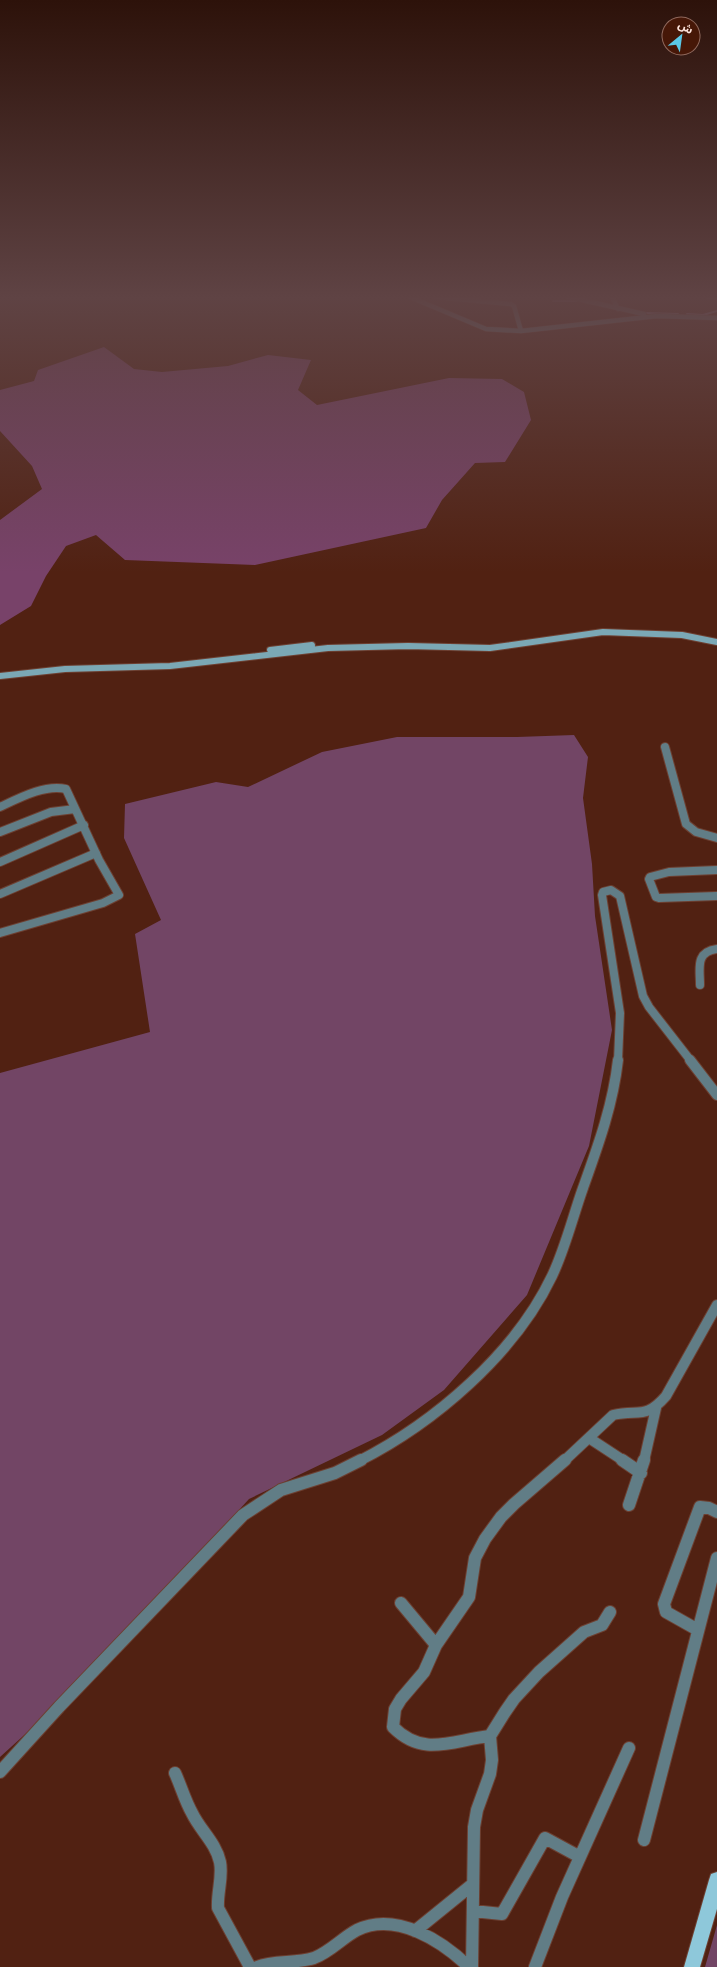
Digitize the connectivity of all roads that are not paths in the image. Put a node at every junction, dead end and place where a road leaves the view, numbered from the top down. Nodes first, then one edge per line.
1 (717, 639) edge
2 (717, 642) edge
3 (0, 671) edge
4 (0, 676) edge
5 (665, 747) dead end
6 (0, 807) edge
7 (75, 809) junction
8 (84, 825) junction
9 (0, 832) edge
10 (717, 838) edge
11 (96, 853) junction
12 (0, 862) edge
13 (717, 870) edge
14 (0, 894) edge
15 (717, 896) edge
16 (0, 933) edge
17 (717, 949) edge
18 (700, 985) dead end
19 (717, 1095) edge
20 (717, 1305) edge
21 (656, 1408) junction
22 (589, 1438) junction
23 (641, 1473) junction
24 (629, 1504) dead end
25 (717, 1512) edge
26 (717, 1558) edge
27 (401, 1603) dead end
28 (610, 1612) dead end
29 (698, 1630) junction
30 (436, 1645) junction
31 (490, 1736) junction
32 (628, 1748) dead end
33 (0, 1772) edge
34 (175, 1773) dead end
35 (644, 1840) dead end
36 (580, 1857) junction
37 (717, 1880) edge
38 (473, 1884) junction
39 (473, 1911) junction
40 (415, 1931) junction
41 (250, 1967) edge
42 (257, 1967) edge
43 (470, 1967) edge
44 (535, 1967) edge
45 (692, 1967) edge

1 - 3 street
2 - 4 street
5 - 10 street
6 - 7 street
7 - 8 street
7 - 9 street
8 - 11 street
8 - 12 street
11 - 14 street
11 - 16 street
13 - 15 street
17 - 18 street
19 - 33 street
20 - 21 street
21 - 22 street
21 - 23 street
22 - 23 street
22 - 30 street
23 - 24 street
25 - 29 street
26 - 29 street
27 - 30 street
28 - 31 street
29 - 35 street
30 - 31 street
31 - 38 street
32 - 36 street
34 - 41 street
36 - 39 street
36 - 44 street
37 - 45 main road
38 - 39 street
38 - 40 street
39 - 43 street
40 - 42 street
40 - 43 street

